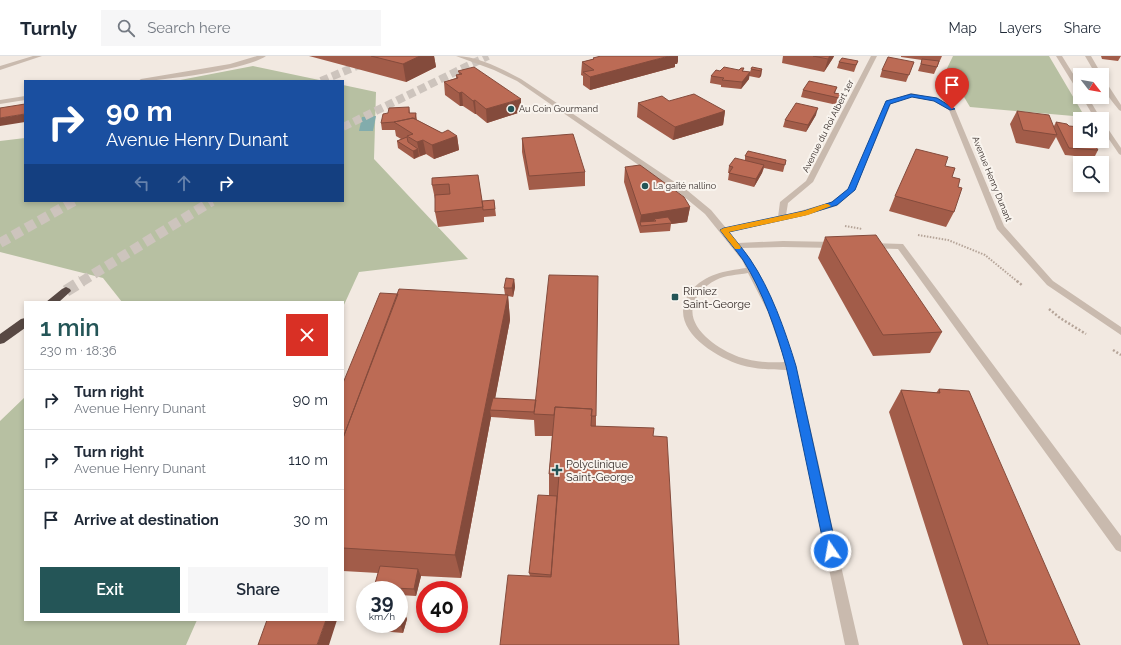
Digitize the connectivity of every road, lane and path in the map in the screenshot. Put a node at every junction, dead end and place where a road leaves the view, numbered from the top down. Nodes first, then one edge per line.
1 (38, 56) edge
2 (263, 56) edge
3 (463, 56) edge
4 (874, 56) edge
5 (1059, 56) edge
6 (1089, 56) edge
7 (0, 68) edge
8 (1095, 68) edge
9 (1073, 79) edge
10 (147, 80) edge
11 (1109, 92) edge
12 (24, 98) edge
13 (0, 102) edge
14 (1121, 109) edge
15 (1109, 135) edge
16 (1121, 153) edge
17 (782, 218) junction
18 (846, 226) dead end
19 (867, 229) dead end
20 (724, 230) junction
21 (917, 235) dead end
22 (736, 246) junction
23 (846, 246) edge
24 (861, 246) edge
25 (752, 270) junction
26 (1026, 289) dead end
27 (66, 291) tunnel mouth
28 (53, 301) edge
29 (1043, 304) dead end
30 (24, 323) edge
31 (1121, 332) edge
32 (1087, 335) dead end
33 (0, 340) edge
34 (1108, 347) dead end
35 (1121, 355) edge
36 (791, 366) junction
37 (1121, 546) edge
38 (852, 645) edge

1 - 7 street
2 - 10 street
3 - 20 street
4 - 17 street, Avenue du Roi Albert 1er
5 - 9 street
6 - 8 street
11 - 14 street
12 - 13 street
15 - 16 street
17 - 20 street, Avenue Henry Dunant
17 - 31 street, Avenue Henry Dunant
18 - 19 path
20 - 22 street
21 - 26 path
22 - 23 street
22 - 25 street
24 - 37 street
25 - 36 street
25 - 36 street
27 - 28 highway
29 - 32 path
30 - 33 highway
34 - 35 path
36 - 38 street

